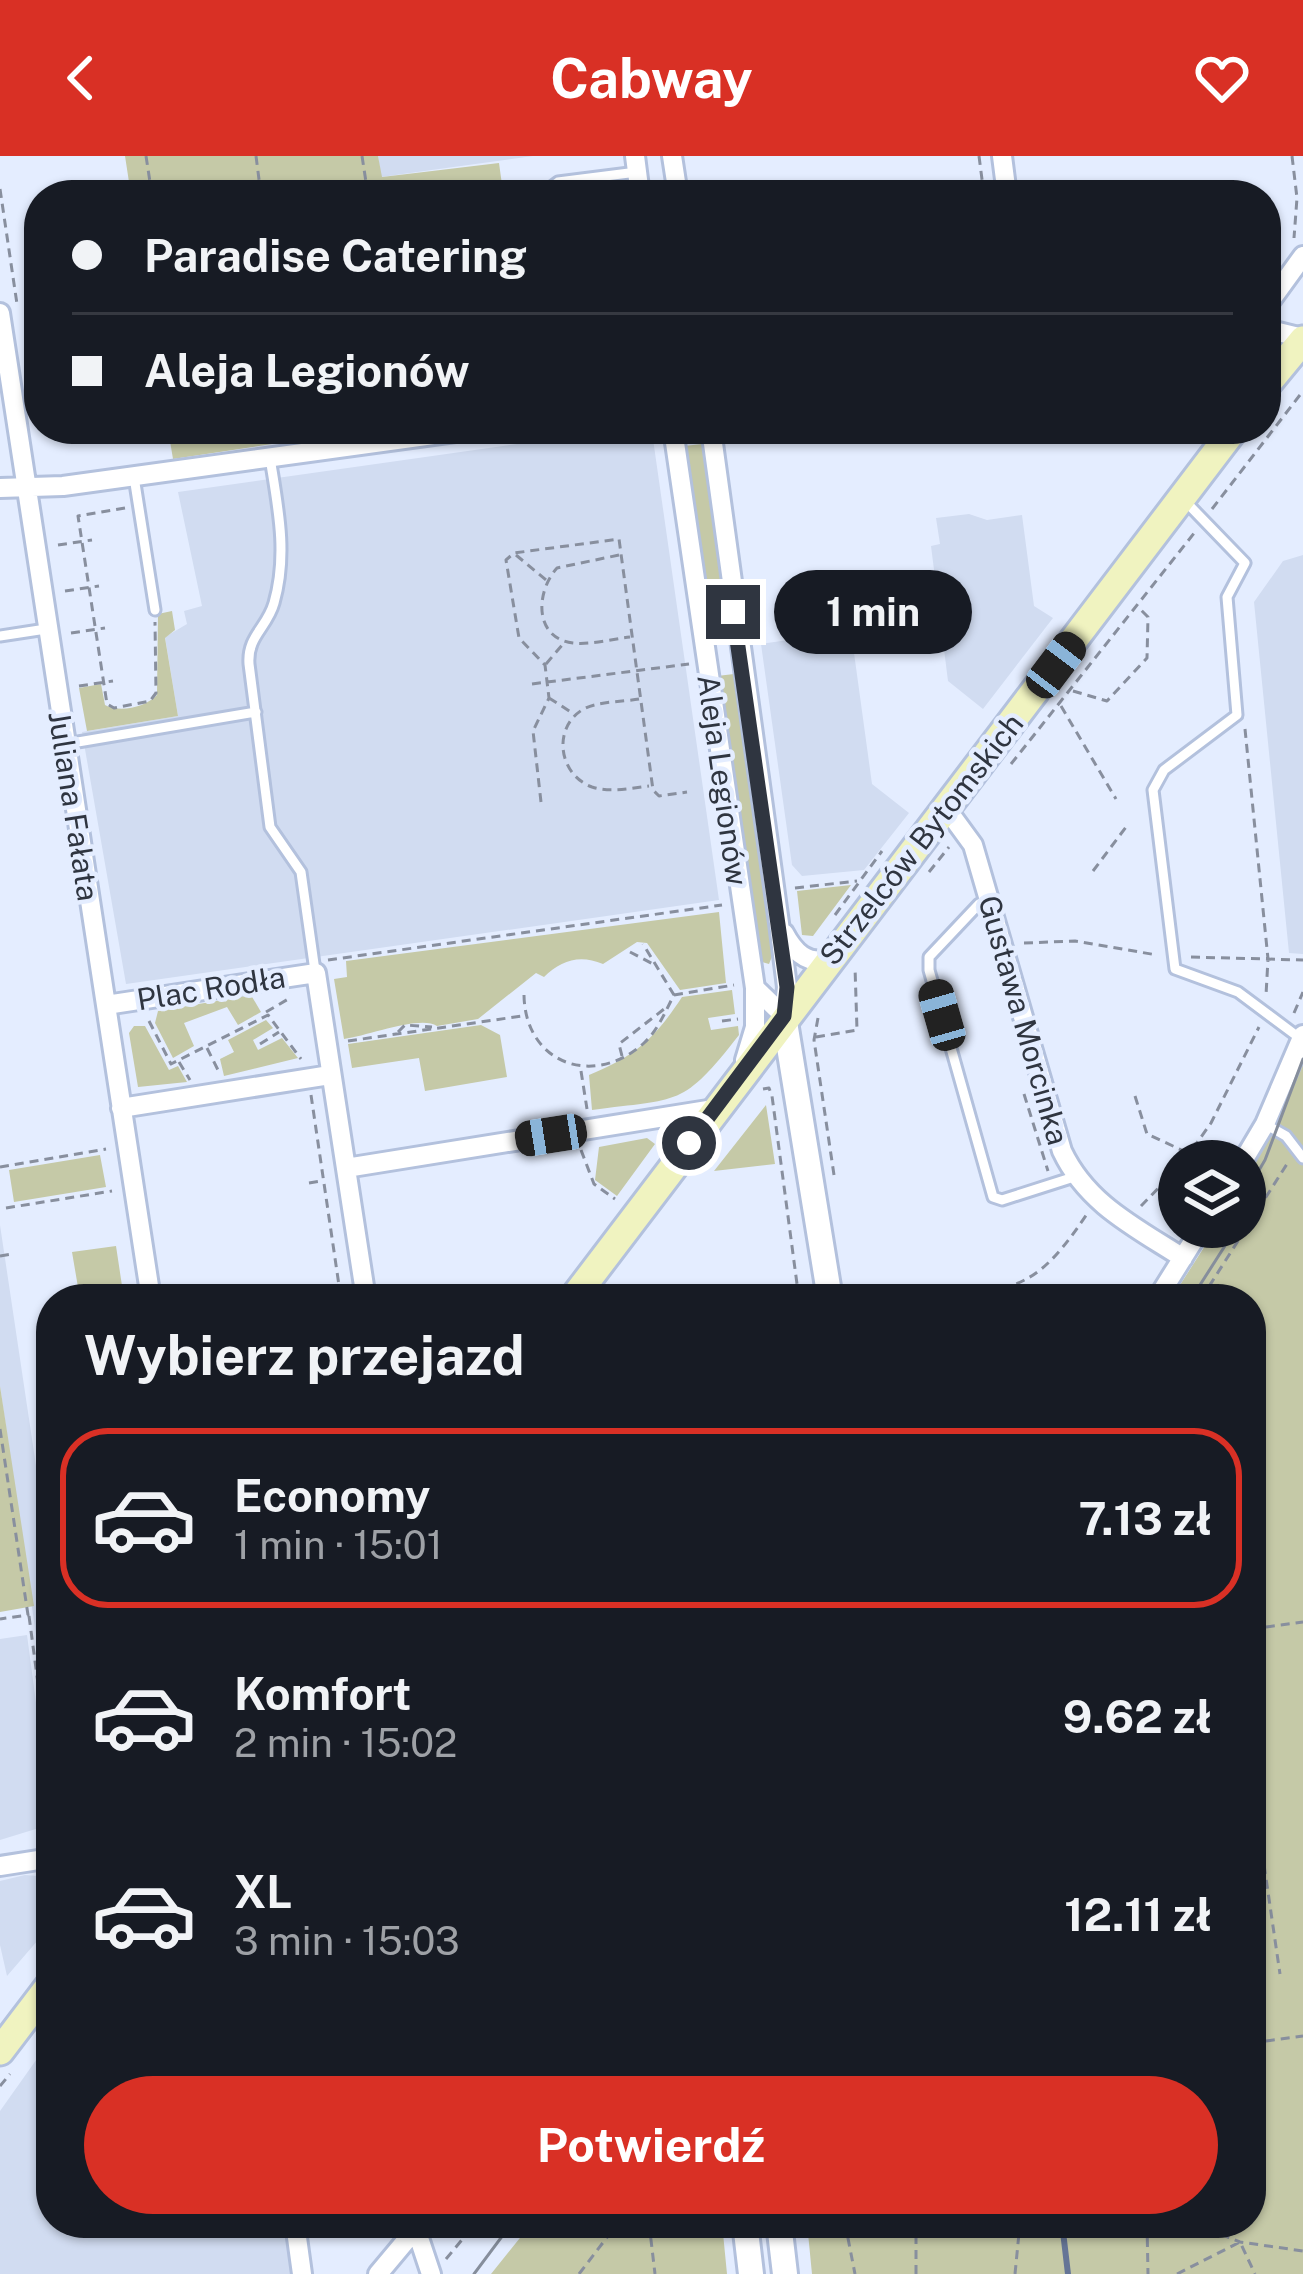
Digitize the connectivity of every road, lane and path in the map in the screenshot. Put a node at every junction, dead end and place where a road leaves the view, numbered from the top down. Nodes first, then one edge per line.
1 (1292, 156) edge
2 (636, 164) edge
3 (567, 180) edge
4 (0, 189) edge
5 (1298, 249) edge
6 (1281, 280) edge
7 (10, 316) edge
8 (1303, 339) edge
9 (1281, 366) edge
10 (1303, 391) edge
11 (1281, 419) edge
12 (360, 444) edge
13 (675, 444) edge
14 (713, 444) edge
15 (1223, 444) edge
16 (1262, 444) edge
17 (270, 458) junction
18 (134, 477) junction
19 (25, 487) junction
20 (0, 488) edge
21 (1183, 500) junction
22 (139, 505) junction
23 (1204, 519) junction
24 (92, 540) dead end
25 (82, 542) junction
26 (51, 547) dead end
27 (514, 553) junction
28 (621, 555) junction
29 (547, 581) junction
30 (99, 586) dead end
31 (89, 587) junction
32 (58, 592) dead end
33 (1139, 608) junction
34 (155, 610) joint
35 (105, 628) dead end
36 (96, 630) junction
37 (56, 631) junction
38 (0, 636) edge
39 (632, 637) junction
40 (566, 642) junction
41 (739, 656) junction
42 (706, 661) junction
43 (685, 664) dead end
44 (544, 665) junction
45 (637, 670) junction
46 (113, 681) dead end
47 (104, 682) junction
48 (547, 682) junction
49 (532, 684) dead end
50 (1071, 690) junction
51 (549, 698) junction
52 (640, 698) junction
53 (76, 701) dead end
54 (1060, 704) junction
55 (256, 712) junction
56 (1237, 715) junction
57 (576, 716) junction
58 (64, 745) junction
59 (1004, 773) dead end
60 (652, 785) junction
61 (687, 792) dead end
62 (1116, 799) dead end
63 (541, 802) dead end
64 (946, 808) junction
65 (1126, 827) dead end
66 (1093, 871) dead end
67 (859, 880) dead end
68 (792, 889) dead end
69 (988, 901) junction
70 (724, 905) dead end
71 (779, 923) junction
72 (644, 944) dead end
73 (630, 952) dead end
74 (842, 962) junction
75 (656, 965) junction
76 (315, 967) junction
77 (755, 988) junction
78 (303, 990) dead end
79 (524, 994) dead end
80 (674, 995) junction
81 (128, 1000) junction
82 (106, 1005) junction
83 (669, 1005) junction
84 (1266, 1011) junction
85 (268, 1016) junction
86 (524, 1016) junction
87 (784, 1016) junction
88 (741, 1018) junction
89 (722, 1021) dead end
90 (742, 1028) dead end
91 (280, 1032) junction
92 (814, 1037) dead end
93 (1302, 1037) edge
94 (341, 1042) dead end
95 (260, 1044) dead end
96 (206, 1047) junction
97 (622, 1056) junction
98 (178, 1061) junction
99 (310, 1064) dead end
100 (580, 1068) junction
101 (330, 1075) junction
102 (794, 1078) junction
103 (191, 1084) junction
104 (748, 1085) junction
105 (174, 1086) dead end
106 (309, 1088) dead end
107 (1135, 1096) dead end
108 (121, 1108) junction
109 (714, 1109) junction
110 (1265, 1124) junction
111 (315, 1127) junction
112 (305, 1128) dead end
113 (592, 1136) junction
114 (1162, 1140) edge
115 (1199, 1140) edge
116 (1251, 1140) edge
117 (1294, 1144) junction
118 (106, 1149) dead end
119 (1303, 1158) edge
120 (0, 1167) edge
121 (346, 1168) junction
122 (1074, 1178) junction
123 (323, 1180) junction
124 (309, 1183) dead end
125 (1158, 1188) edge
126 (112, 1191) dead end
127 (621, 1204) dead end
128 (6, 1208) dead end
129 (1089, 1210) dead end
130 (1136, 1211) dead end
131 (1189, 1248) edge
132 (12, 1254) dead end
133 (0, 1256) edge
134 (1183, 1258) junction
135 (149, 1284) edge
136 (339, 1284) edge
137 (364, 1284) edge
138 (584, 1284) edge
139 (798, 1284) edge
140 (828, 1284) edge
141 (1022, 1284) edge
142 (1167, 1284) edge
143 (1211, 1284) edge
144 (0, 1429) edge
145 (28, 1615) junction
146 (0, 1619) edge
147 (1303, 1622) edge
148 (1266, 1627) edge
149 (36, 1671) edge
150 (36, 1860) edge
151 (0, 1866) edge
152 (1266, 1882) edge
153 (1280, 1973) dead end
154 (36, 2001) edge
155 (4, 2036) edge
156 (1303, 2036) edge
157 (1266, 2041) edge
158 (297, 2238) edge
159 (406, 2238) edge
160 (418, 2238) edge
161 (463, 2238) edge
162 (607, 2238) edge
163 (651, 2238) edge
164 (747, 2238) edge
165 (781, 2238) edge
166 (848, 2238) edge
167 (916, 2238) edge
168 (1019, 2238) edge
169 (1147, 2238) edge
170 (1230, 2238) edge
171 (1240, 2242) junction
172 (1303, 2251) edge
173 (302, 2274) edge
174 (378, 2274) edge
175 (432, 2274) edge
176 (580, 2274) edge
177 (655, 2274) edge
178 (751, 2274) edge
179 (785, 2274) edge
180 (855, 2274) edge
181 (916, 2274) edge
182 (1015, 2274) edge
183 (1148, 2274) edge
184 (1177, 2274) edge
185 (1255, 2274) edge

1 - 5 path
2 - 3 lane
4 - 7 path
5 - 6 street
7 - 19 street, Juliana Fałata
8 - 9 main road
10 - 11 path
12 - 17 street
13 - 42 street, Aleja Legionów
14 - 41 street, Aleja Legionów
15 - 21 main road, Strzelców Bytomskich
16 - 23 path
17 - 18 street
17 - 55 lane
18 - 19 street
18 - 22 lane
19 - 20 street
19 - 37 street, Juliana Fałata
21 - 23 lane
21 - 64 main road, Strzelców Bytomskich
22 - 25 path
22 - 34 lane
23 - 33 path
23 - 56 lane
24 - 25 path
25 - 26 path
25 - 31 path
27 - 28 path
27 - 29 path
27 - 44 path
28 - 29 path
28 - 39 path
29 - 40 path
30 - 31 path
31 - 32 path
31 - 36 path
33 - 50 path
33 - 50 path
34 - 47 path
35 - 36 path
36 - 37 path
36 - 47 path
37 - 38 lane
37 - 58 street, Juliana Fałata
39 - 40 path
39 - 45 path
40 - 44 path
41 - 42 street
41 - 71 street, Aleja Legionów
42 - 77 street, Aleja Legionów
43 - 45 path
44 - 48 path
45 - 48 path
45 - 52 path
46 - 47 path
47 - 53 path
48 - 49 path
48 - 51 path
50 - 54 path
51 - 57 path
51 - 63 path
52 - 57 path
52 - 60 path
54 - 59 path
54 - 62 path
55 - 58 lane
55 - 76 lane
56 - 84 path
56 - 84 lane
57 - 60 path
58 - 82 street, Juliana Fałata
60 - 61 path
64 - 69 street, Gustawa Morcinka
64 - 74 main road, Strzelców Bytomskich
65 - 66 path
67 - 68 path
69 - 122 street, Gustawa Morcinka
69 - 122 lane
70 - 76 path
71 - 74 street
71 - 87 street, Aleja Legionów
72 - 75 path
73 - 75 path
74 - 87 main road, Strzelców Bytomskich
74 - 92 path
75 - 80 path
76 - 81 street, Plac Rodła
76 - 101 street
77 - 87 street
77 - 104 street, Aleja Legionów
78 - 85 path
79 - 86 path
80 - 83 path
80 - 88 path
81 - 82 street, Plac Rodła
81 - 98 path
82 - 108 street, Juliana Fałata
83 - 97 path
83 - 97 path
84 - 93 lane
84 - 115 path
85 - 91 path
85 - 96 path
86 - 94 path
86 - 100 path
87 - 102 street, Aleja Legionów
87 - 104 main road, Strzelców Bytomskich
88 - 89 path
88 - 90 path
91 - 95 path
91 - 99 path
93 - 110 street
96 - 98 path
96 - 103 path
97 - 100 path
98 - 103 path
100 - 113 path
101 - 108 street
101 - 121 street
102 - 104 street
102 - 140 street, Aleja Legionów
103 - 105 path
104 - 109 main road, Strzelców Bytomskich
104 - 139 path
106 - 111 path
107 - 114 path
108 - 135 street, Juliana Fałata
109 - 113 street
109 - 138 main road, Strzelców Bytomskich
110 - 116 street
110 - 117 lane
111 - 112 path
111 - 123 path
113 - 121 street
113 - 127 path
117 - 119 lane
117 - 143 path
118 - 120 path
121 - 137 street
122 - 134 street, Gustawa Morcinka
123 - 124 path
123 - 136 path
125 - 130 path
126 - 128 path
129 - 141 path
131 - 134 street
132 - 133 path
134 - 142 street
144 - 145 path
145 - 146 path
145 - 149 path
147 - 148 path
150 - 151 street
152 - 153 path
154 - 155 main road
156 - 157 path
158 - 173 street
159 - 174 street
160 - 175 street
161 - 175 path
162 - 176 path
163 - 177 path
164 - 178 street
165 - 179 street
166 - 180 path
167 - 181 path
168 - 182 path
169 - 183 path
170 - 171 path
171 - 172 path
171 - 184 path
171 - 185 path

